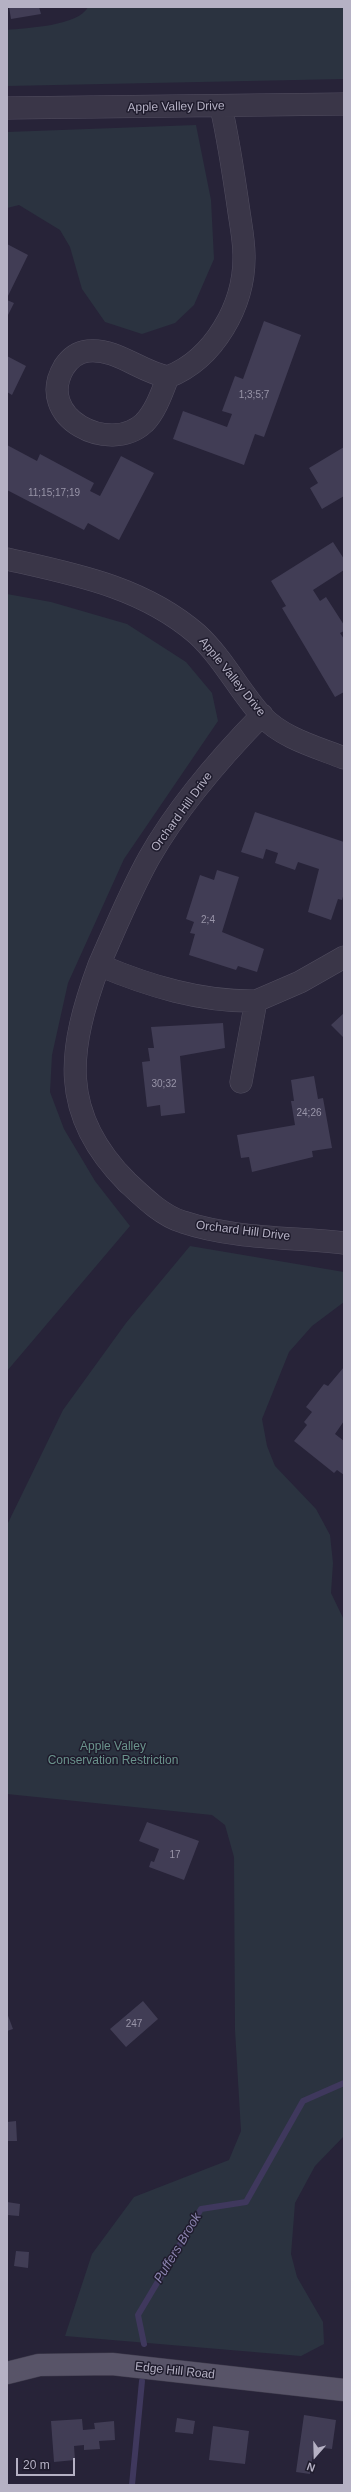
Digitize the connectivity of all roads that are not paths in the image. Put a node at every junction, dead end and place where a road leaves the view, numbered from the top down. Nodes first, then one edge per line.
1 (344, 104) edge
2 (221, 107) junction
3 (7, 108) edge
4 (168, 377) junction
5 (7, 559) edge
6 (262, 715) junction
7 (344, 758) edge
8 (344, 957) edge
9 (99, 965) junction
10 (256, 1001) junction
11 (241, 1082) dead end
12 (344, 1243) edge
13 (7, 2373) edge
14 (344, 2390) edge

1 - 2 street, Apple Valley Drive
2 - 3 street, Apple Valley Drive
2 - 4 street
4 - 4 street
5 - 6 street, Apple Valley Drive
6 - 7 street, Apple Valley Drive
6 - 9 street, Orchard Hill Drive
8 - 10 street
9 - 10 street
9 - 12 street, Orchard Hill Drive
10 - 11 street
13 - 14 main road, Edge Hill Road

